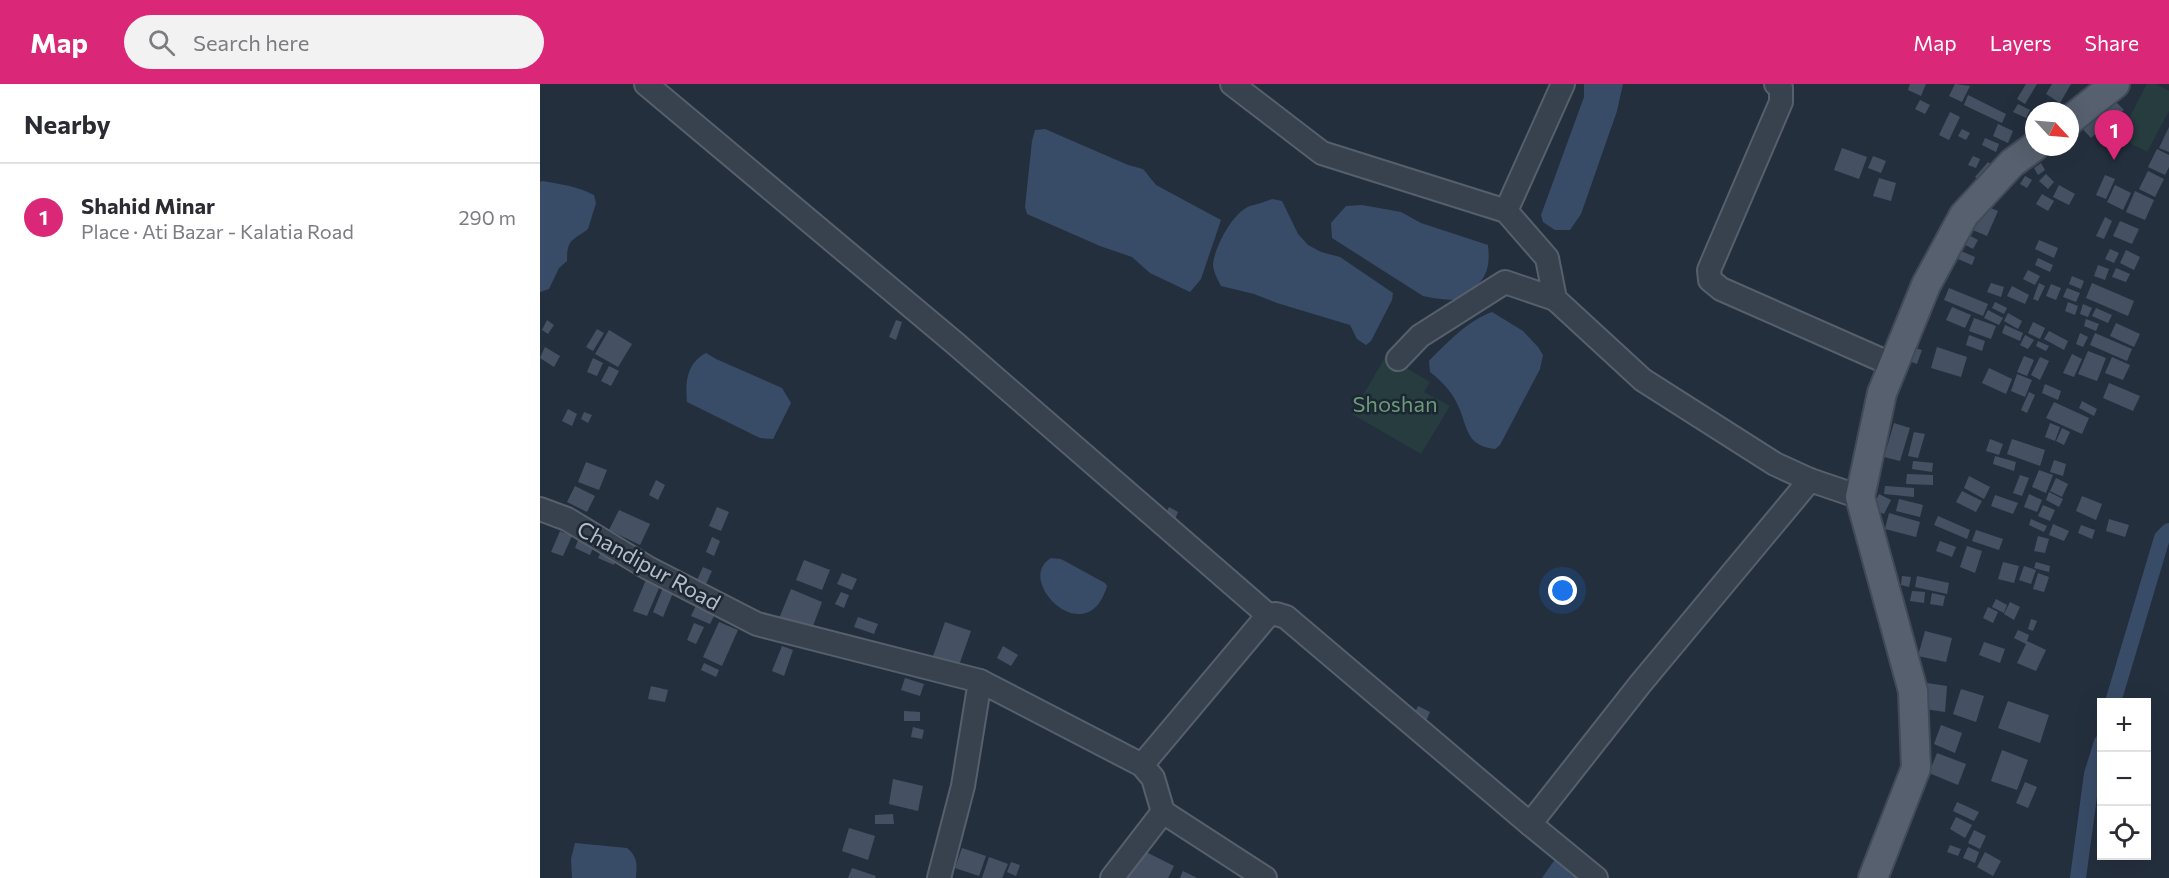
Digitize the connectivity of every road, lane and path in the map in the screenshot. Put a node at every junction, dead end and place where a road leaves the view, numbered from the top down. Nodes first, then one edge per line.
1 (646, 84) edge
2 (1232, 84) edge
3 (1563, 84) edge
4 (1776, 84) edge
5 (2115, 84) edge
6 (2079, 113) edge
7 (2025, 154) edge
8 (1506, 211) junction
9 (1555, 298) junction
10 (1398, 359) dead end
11 (1893, 365) junction
12 (1810, 480) junction
13 (1860, 497) junction
14 (540, 509) edge
15 (1268, 615) junction
16 (980, 681) junction
17 (1142, 765) junction
18 (1163, 812) junction
19 (1530, 824) junction
20 (939, 878) edge
21 (1112, 878) edge
22 (1265, 878) edge
23 (1596, 878) edge
24 (1873, 878) edge

1 - 15 street
2 - 8 street
3 - 8 street
4 - 11 street
5 - 6 main road
7 - 11 main road
8 - 9 street
9 - 10 street
9 - 12 street
11 - 13 main road
12 - 13 street
12 - 19 street
13 - 24 main road
14 - 16 street, Chandipur Road
15 - 17 street
15 - 19 street
16 - 17 street, Chandipur Road
16 - 20 street
17 - 18 street
18 - 21 street
18 - 22 street
19 - 23 street

